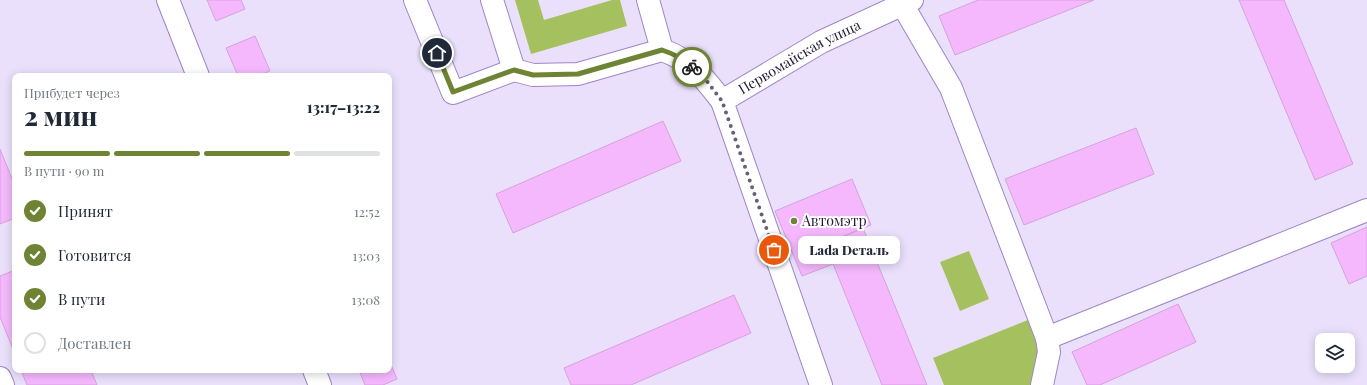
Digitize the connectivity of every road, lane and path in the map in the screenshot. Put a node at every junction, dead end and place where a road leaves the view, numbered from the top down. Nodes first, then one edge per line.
1 (168, 0) edge
2 (415, 0) edge
3 (492, 0) edge
4 (648, 0) edge
5 (907, 2) edge
6 (662, 50) junction
7 (514, 70) junction
8 (197, 73) edge
9 (722, 101) junction
10 (1367, 210) edge
11 (1047, 338) junction
12 (315, 373) edge
13 (0, 378) edge
14 (3, 385) edge
15 (320, 385) edge
16 (821, 385) edge
17 (1042, 385) edge

1 - 8 street
2 - 7 street
3 - 7 street
4 - 6 street
5 - 9 street, Первомайская улица
5 - 11 street
6 - 7 street
6 - 9 street
9 - 16 street, Первомайская улица
10 - 11 street
11 - 17 street
12 - 15 street
13 - 14 street

